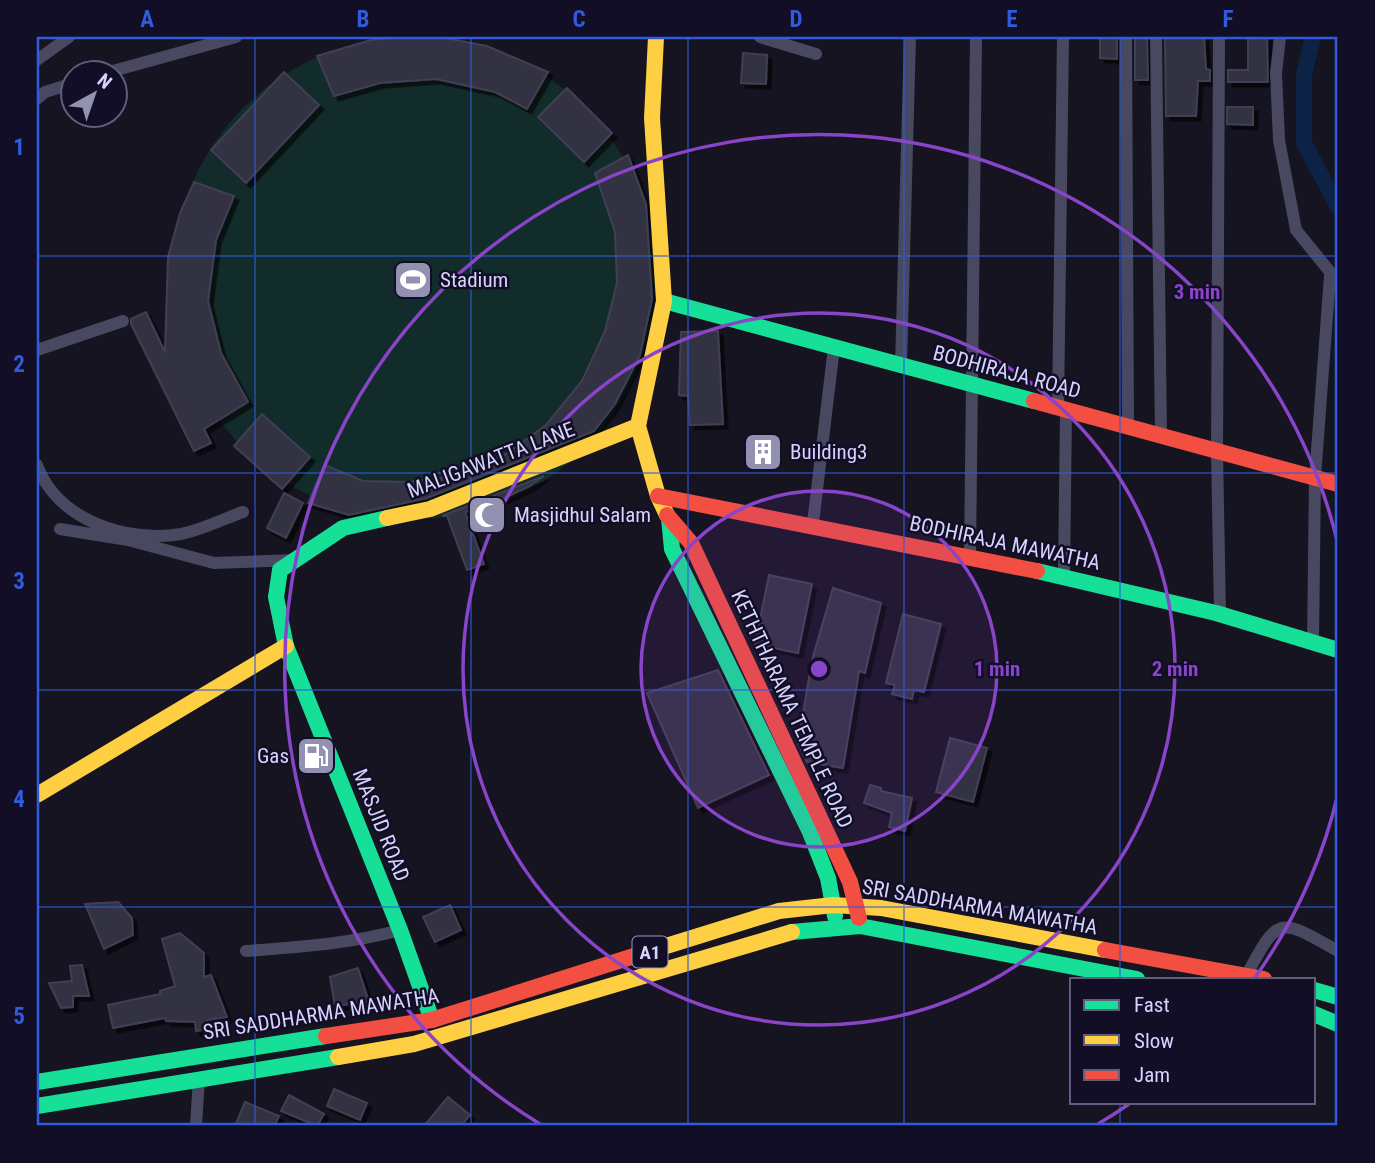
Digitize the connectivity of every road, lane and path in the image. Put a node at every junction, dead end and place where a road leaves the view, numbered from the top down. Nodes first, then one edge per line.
1 (69, 37) edge
2 (236, 37) edge
3 (656, 37) edge
4 (760, 37) edge
5 (910, 37) edge
6 (976, 37) edge
7 (1063, 37) edge
8 (1126, 37) edge
9 (1156, 37) edge
10 (1219, 37) edge
11 (1280, 37) edge
12 (816, 54) dead end
13 (37, 60) edge
14 (130, 66) edge
15 (60, 87) edge
16 (37, 99) edge
17 (1334, 278) edge
18 (664, 301) junction
19 (123, 321) dead end
20 (834, 347) junction
21 (37, 350) edge
22 (901, 365) junction
23 (970, 384) junction
24 (1062, 409) junction
25 (638, 426) junction
26 (1128, 426) junction
27 (1161, 436) junction
28 (1217, 451) junction
29 (37, 465) edge
30 (1315, 477) junction
31 (1338, 484) edge
32 (658, 496) junction
33 (243, 512) dead end
34 (669, 518) junction
35 (813, 523) junction
36 (60, 529) dead end
37 (970, 555) junction
38 (295, 560) junction
39 (1064, 576) junction
40 (1220, 614) junction
41 (726, 619) junction
42 (708, 624) junction
43 (1313, 643) junction
44 (286, 646) junction
45 (1338, 650) edge
46 (783, 759) junction
47 (37, 795) edge
48 (833, 905) junction
49 (857, 905) junction
50 (836, 926) junction
51 (860, 926) junction
52 (400, 930) junction
53 (246, 951) dead end
54 (1338, 951) edge
55 (1245, 976) junction
56 (1132, 978) edge
57 (1258, 978) edge
58 (1316, 991) edge
59 (1338, 997) edge
60 (1316, 1015) edge
61 (432, 1020) junction
62 (1338, 1024) edge
63 (199, 1078) junction
64 (37, 1082) edge
65 (37, 1107) edge
66 (196, 1126) edge

1 - 13 street
2 - 14 street
3 - 18 main road, KETHTHARAMA TEMPLE ROAD
4 - 12 street
5 - 22 street
6 - 23 street
7 - 24 street
8 - 26 street
9 - 27 street
10 - 28 street
11 - 17 street
15 - 16 street
17 - 30 street
18 - 20 main road, BODHIRAJA ROAD
18 - 25 main road, KETHTHARAMA TEMPLE ROAD
19 - 21 street
20 - 22 main road, BODHIRAJA ROAD
20 - 35 street
22 - 23 main road, BODHIRAJA ROAD
23 - 24 main road, BODHIRAJA ROAD
23 - 37 street
24 - 26 main road, BODHIRAJA ROAD
24 - 39 street
25 - 32 main road, KETHTHARAMA TEMPLE ROAD
25 - 38 main road, MALIGAWATTA LANE
26 - 27 main road, BODHIRAJA ROAD
27 - 28 main road, BODHIRAJA ROAD
28 - 30 main road, BODHIRAJA ROAD
28 - 40 street
29 - 33 street
30 - 31 main road, BODHIRAJA ROAD
30 - 43 street
32 - 34 main road, KETHTHARAMA TEMPLE ROAD
32 - 35 main road, BODHIRAJA MAWATHA
34 - 41 main road, KETHTHARAMA TEMPLE ROAD
34 - 42 main road, KETHTHARAMA TEMPLE ROAD
35 - 37 main road, BODHIRAJA MAWATHA
36 - 38 street
37 - 39 main road, BODHIRAJA MAWATHA
38 - 44 main road, MALIGAWATTA LANE
39 - 40 main road, BODHIRAJA MAWATHA
40 - 43 main road, BODHIRAJA MAWATHA
41 - 42 main road
41 - 46 main road, KETHTHARAMA TEMPLE ROAD
42 - 46 main road, KETHTHARAMA TEMPLE ROAD
43 - 45 main road, BODHIRAJA MAWATHA
44 - 47 main road
44 - 52 main road, MASJID ROAD
46 - 48 main road, KETHTHARAMA TEMPLE ROAD
46 - 49 main road, KETHTHARAMA TEMPLE ROAD
48 - 49 main road, SRI SADDHARMA MAWATHA / A1
48 - 50 main road, KETHTHARAMA TEMPLE ROAD
48 - 61 main road, SRI SADDHARMA MAWATHA / A1
49 - 51 main road, KETHTHARAMA TEMPLE ROAD
49 - 55 main road, SRI SADDHARMA MAWATHA / A1
50 - 51 main road, SRI SADDHARMA MAWATHA / A1
50 - 63 main road, SRI SADDHARMA MAWATHA / A1
51 - 56 main road, SRI SADDHARMA MAWATHA / A1
52 - 53 street
52 - 61 main road, MASJID ROAD
54 - 55 street
55 - 57 main road, SRI SADDHARMA MAWATHA / A1
58 - 59 main road
60 - 62 main road
61 - 64 main road, SRI SADDHARMA MAWATHA / A1
63 - 65 main road, SRI SADDHARMA MAWATHA / A1
63 - 66 street

